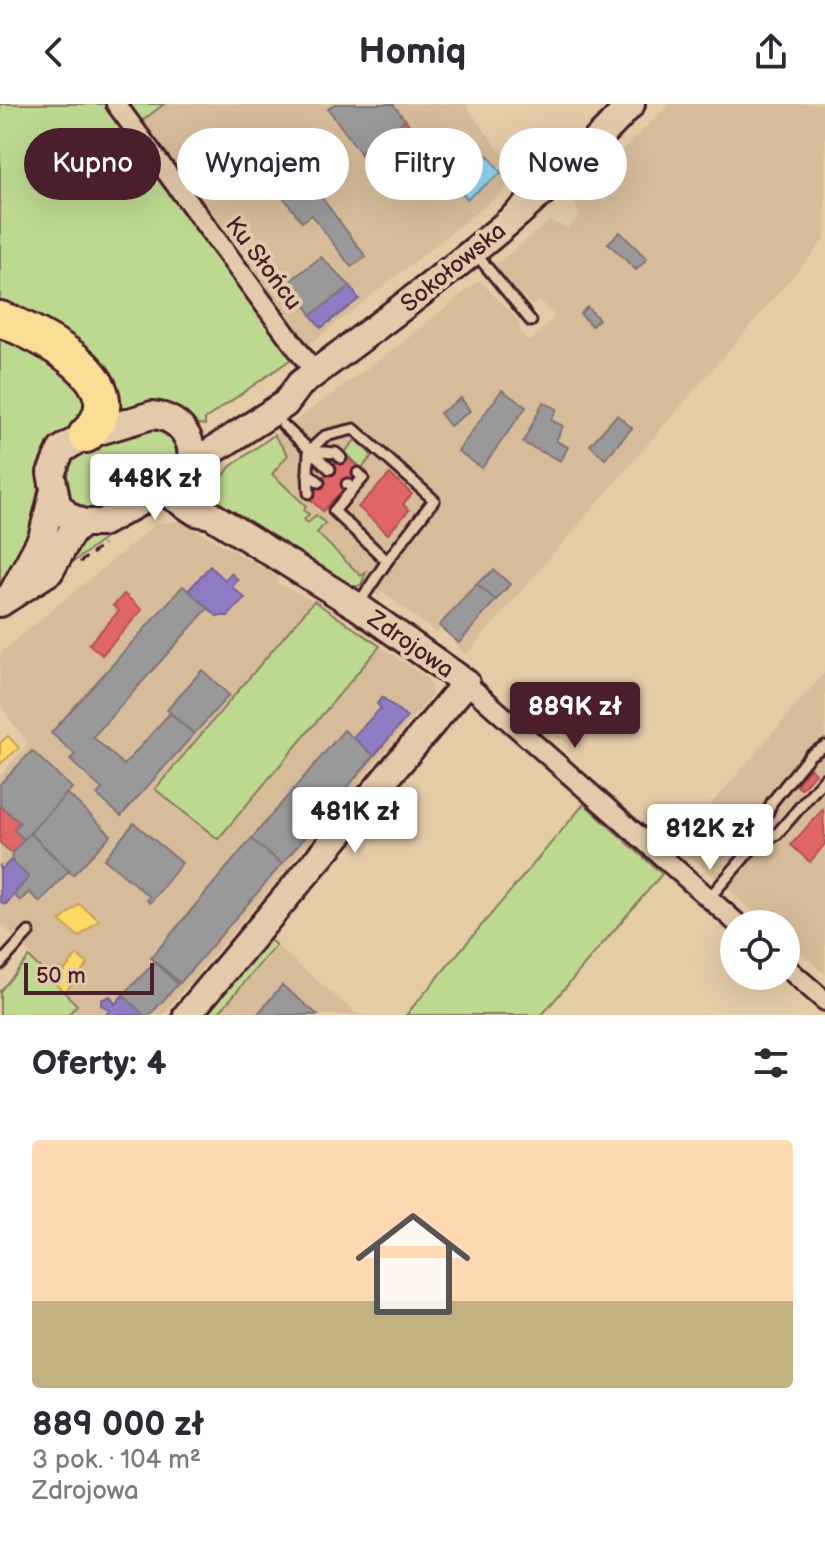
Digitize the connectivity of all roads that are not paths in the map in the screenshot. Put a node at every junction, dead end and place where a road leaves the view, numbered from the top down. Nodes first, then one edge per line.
1 (116, 104) edge
2 (631, 104) edge
3 (473, 252) junction
4 (0, 319) edge
5 (531, 321) dead end
6 (288, 402) junction
7 (86, 435) junction
8 (188, 438) junction
9 (309, 451) junction
10 (341, 458) dead end
11 (191, 467) junction
12 (330, 469) dead end
13 (308, 473) junction
14 (358, 473) dead end
15 (319, 482) dead end
16 (164, 491) junction
17 (309, 493) dead end
18 (53, 494) junction
19 (211, 515) junction
20 (83, 523) junction
21 (387, 561) junction
22 (6, 598) edge
23 (357, 606) junction
24 (466, 683) junction
25 (825, 746) edge
26 (825, 778) edge
27 (754, 846) junction
28 (709, 898) junction
29 (722, 910) edge
30 (29, 932) dead end
31 (0, 964) edge
32 (800, 979) edge
33 (825, 1001) edge
34 (187, 1015) edge

1 - 6 street, Ku Słońcu
2 - 3 street, Sokołowska
3 - 5 lane
3 - 6 street, Sokołowska
4 - 7 highway
6 - 8 street, Sokołowska
6 - 9 lane
6 - 11 street, Sokołowska
7 - 8 street
7 - 18 street
8 - 11 street
9 - 10 lane
9 - 12 lane
9 - 13 lane
9 - 21 lane
11 - 16 street
11 - 19 street
13 - 15 lane
13 - 17 lane
14 - 21 lane
16 - 19 street, Zdrojowa
16 - 20 street
18 - 20 street
18 - 22 street
19 - 23 street, Zdrojowa
20 - 22 street
21 - 23 lane
23 - 24 street, Zdrojowa
24 - 28 street, Zdrojowa
24 - 34 street
25 - 27 lane
26 - 27 lane
27 - 28 lane
28 - 29 street, Zdrojowa
30 - 31 lane
32 - 33 street

